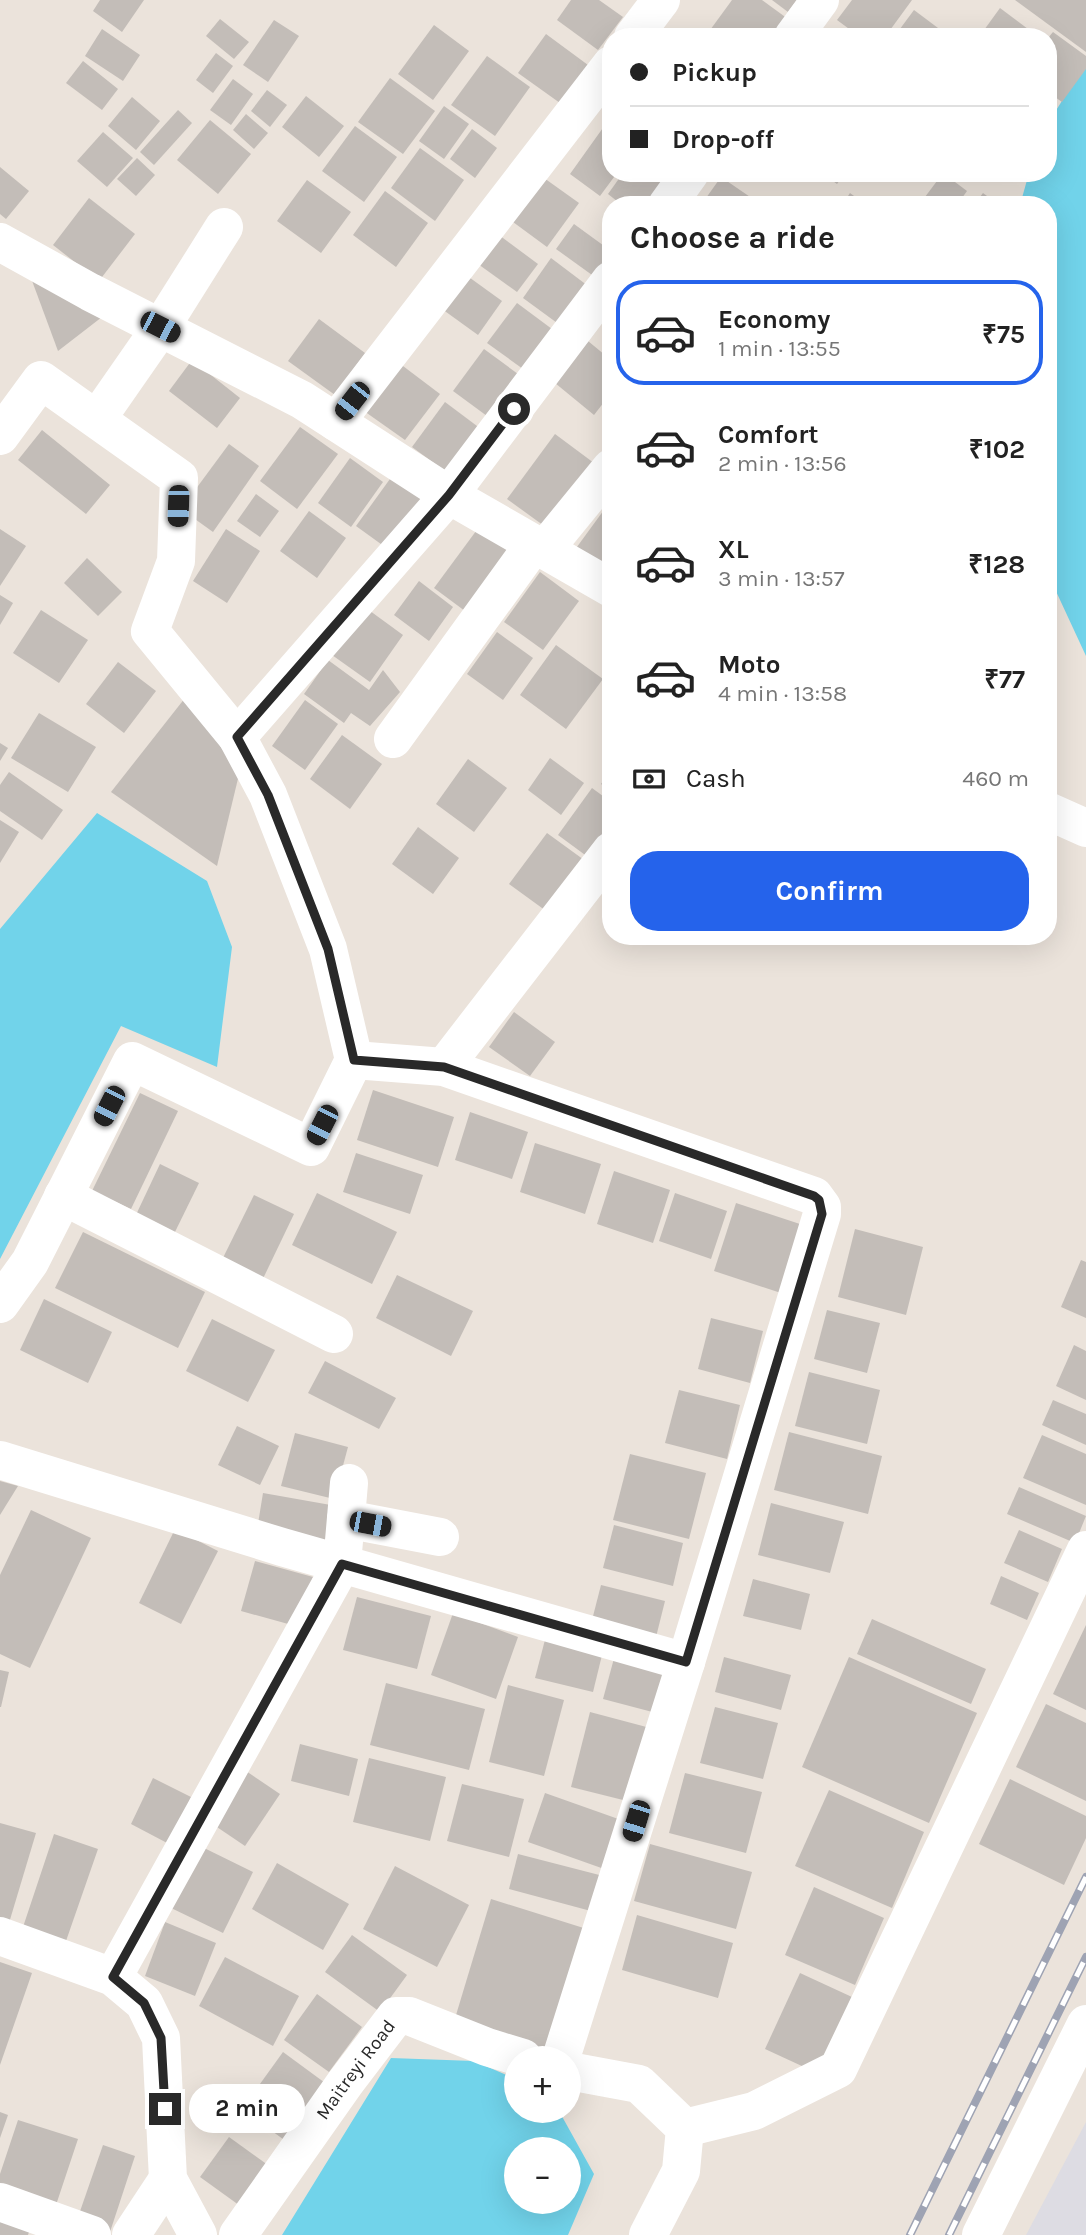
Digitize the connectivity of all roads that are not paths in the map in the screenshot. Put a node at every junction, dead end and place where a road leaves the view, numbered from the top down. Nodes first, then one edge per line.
1 (661, 0) edge
2 (820, 0) edge
3 (640, 28) edge
4 (800, 28) edge
5 (602, 77) edge
6 (224, 227) dead end
7 (0, 242) edge
8 (602, 292) edge
9 (160, 327) junction
10 (97, 419) junction
11 (336, 422) junction
12 (0, 436) edge
13 (602, 478) edge
14 (449, 495) junction
15 (539, 547) junction
16 (602, 583) edge
17 (237, 737) junction
18 (393, 739) dead end
19 (1057, 815) edge
20 (1086, 828) edge
21 (602, 863) edge
22 (354, 1060) junction
23 (444, 1067) junction
24 (63, 1196) junction
25 (0, 1304) edge
26 (334, 1334) dead end
27 (0, 1460) edge
28 (440, 1537) dead end
29 (1086, 1550) edge
30 (342, 1564) junction
31 (686, 1662) junction
32 (0, 1936) edge
33 (113, 1977) junction
34 (1086, 2024) edge
35 (565, 2046) edge
36 (504, 2052) edge
37 (581, 2073) edge
38 (685, 2128) junction
39 (168, 2179) junction
40 (0, 2202) edge
41 (92, 2235) edge
42 (131, 2235) edge
43 (198, 2235) edge
44 (238, 2235) edge
45 (648, 2235) edge
46 (981, 2235) edge

1 - 3 street
2 - 4 street
5 - 11 street
6 - 9 street
7 - 9 street
8 - 14 street
9 - 10 street
9 - 11 street
10 - 12 street
10 - 17 street
11 - 14 street
13 - 15 street
14 - 15 street
14 - 17 street
15 - 16 street
15 - 18 street
17 - 22 street
19 - 20 street
21 - 23 street
22 - 23 street
22 - 24 street
23 - 31 street
24 - 25 street
24 - 26 street
27 - 30 street
28 - 30 street
29 - 38 street
30 - 31 street
30 - 33 street
31 - 35 street
32 - 33 street
33 - 39 street
34 - 46 street
36 - 44 street, Maitreyi Road
37 - 38 street
38 - 45 street
39 - 42 street
39 - 43 street
40 - 41 street

